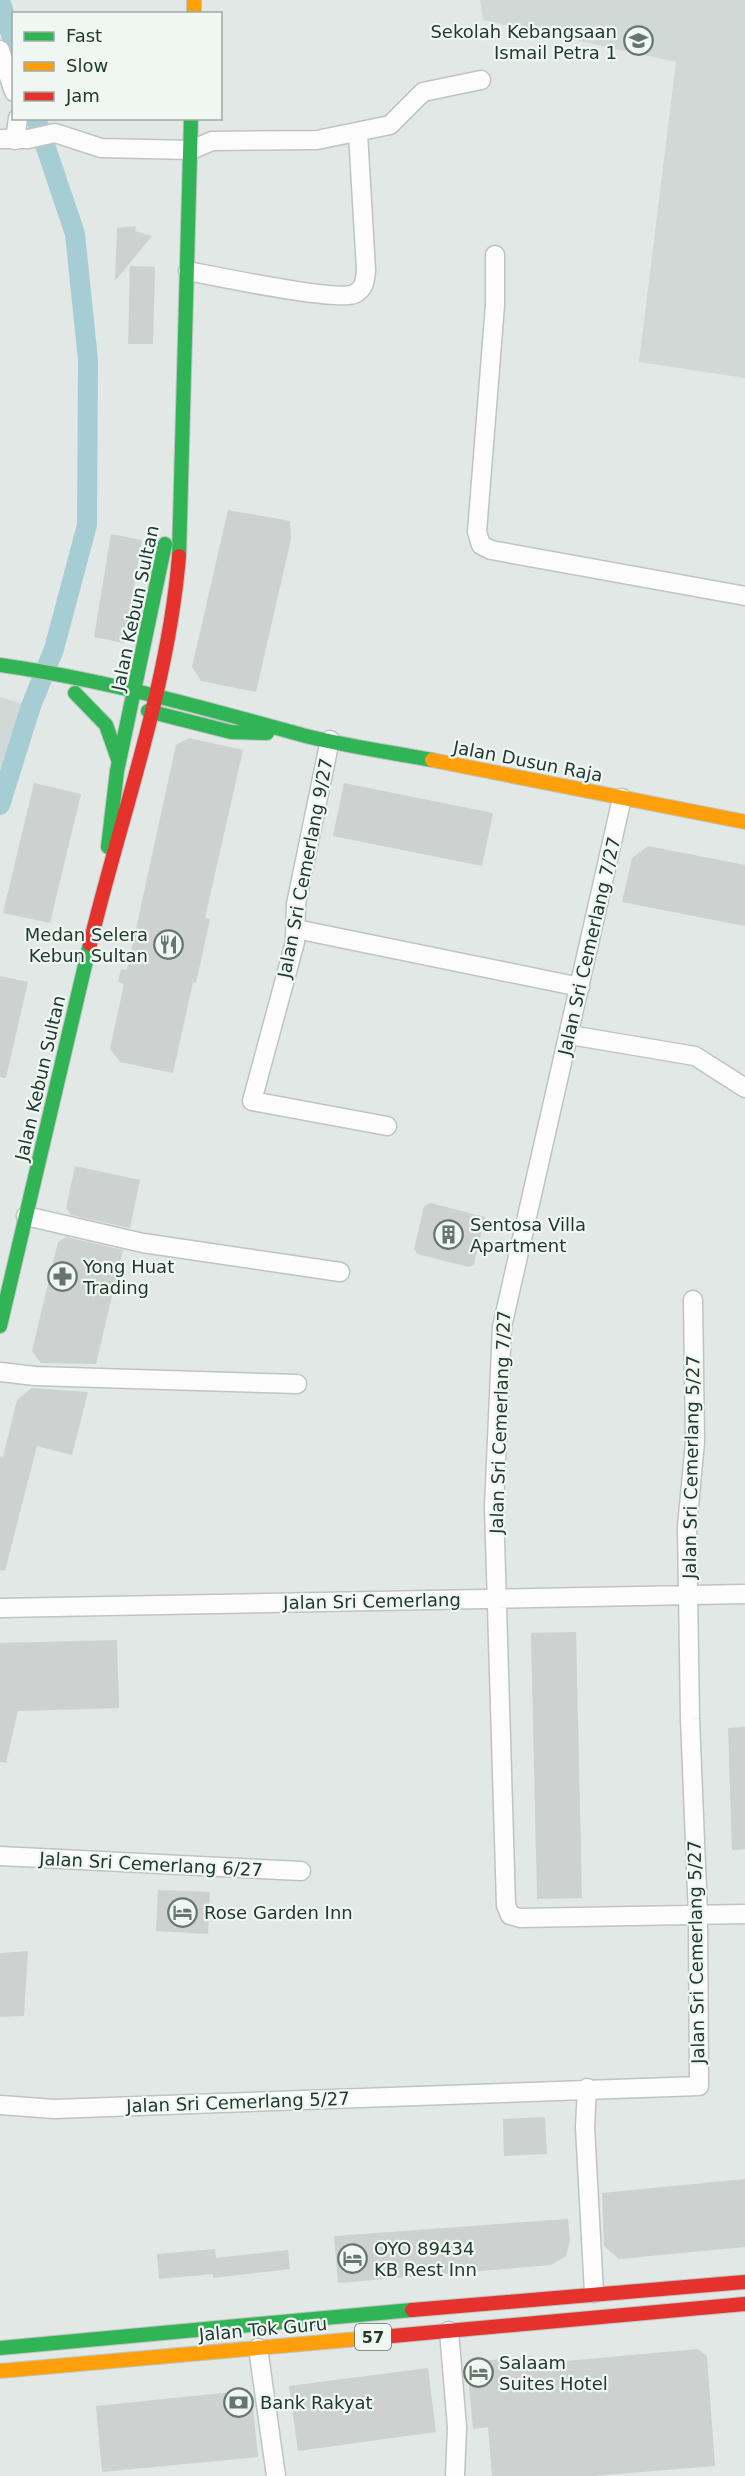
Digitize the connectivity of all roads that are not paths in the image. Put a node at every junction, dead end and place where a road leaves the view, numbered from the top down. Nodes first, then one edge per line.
1 (0, 50) edge
2 (481, 80) dead end
3 (12, 86) edge
4 (18, 120) edge
5 (191, 120) edge
6 (357, 133) junction
7 (14, 139) edge
8 (191, 150) junction
9 (495, 255) dead end
10 (188, 271) junction
11 (180, 492) junction
12 (745, 597) edge
13 (147, 641) junction
14 (125, 664) dead end
15 (0, 667) edge
16 (18, 671) junction
17 (102, 671) dead end
18 (66, 675) junction
19 (135, 690) junction
20 (75, 693) junction
21 (155, 695) junction
22 (97, 698) dead end
23 (126, 705) junction
24 (152, 712) junction
25 (304, 735) junction
26 (330, 740) junction
27 (119, 762) junction
28 (622, 798) junction
29 (745, 822) edge
30 (107, 874) junction
31 (296, 929) junction
32 (580, 987) junction
33 (570, 1035) junction
34 (745, 1088) edge
35 (387, 1126) dead end
36 (26, 1216) junction
37 (340, 1272) dead end
38 (693, 1300) dead end
39 (0, 1326) edge
40 (0, 1372) edge
41 (297, 1384) dead end
42 (745, 1594) edge
43 (688, 1595) junction
44 (497, 1598) junction
45 (0, 1608) edge
46 (0, 1856) edge
47 (301, 1871) dead end
48 (745, 1914) edge
49 (698, 1915) junction
50 (588, 2088) junction
51 (0, 2105) edge
52 (745, 2282) edge
53 (594, 2293) junction
54 (745, 2304) edge
55 (449, 2331) junction
56 (0, 2348) edge
57 (258, 2348) junction
58 (0, 2371) edge
59 (276, 2476) edge
60 (455, 2476) edge

1 - 3 street
2 - 6 street
4 - 7 street
5 - 8 main road, Jalan Kebun Sultan
6 - 8 street
6 - 10 street
7 - 8 street
8 - 10 main road, Jalan Kebun Sultan
9 - 12 street
10 - 11 main road, Jalan Kebun Sultan
11 - 13 main road, Jalan Kebun Sultan
11 - 21 main road, Jalan Kebun Sultan
13 - 14 main road
13 - 19 main road, Jalan Kebun Sultan
15 - 16 main road
16 - 18 main road
16 - 20 main road
17 - 18 main road
18 - 19 main road, Jalan Dusun Raja
19 - 21 main road, Jalan Dusun Raja
19 - 23 main road, Jalan Kebun Sultan
20 - 22 main road
20 - 27 main road
21 - 24 main road, Jalan Kebun Sultan
21 - 25 main road, Jalan Dusun Raja
23 - 24 main road, Jalan Dusun Raja
23 - 27 main road, Jalan Kebun Sultan
24 - 25 main road, Jalan Dusun Raja
24 - 30 main road, Jalan Kebun Sultan
25 - 26 main road, Jalan Dusun Raja
26 - 28 main road, Jalan Dusun Raja
26 - 31 street, Jalan Sri Cemerlang 9/27
27 - 30 main road, Jalan Kebun Sultan
28 - 29 main road, Jalan Dusun Raja
28 - 32 street, Jalan Sri Cemerlang 7/27
30 - 36 main road, Jalan Kebun Sultan
31 - 32 street
31 - 35 street, Jalan Sri Cemerlang 9/27
32 - 33 street, Jalan Sri Cemerlang 7/27
33 - 34 street
33 - 44 street, Jalan Sri Cemerlang 7/27
36 - 37 street
36 - 39 main road, Jalan Kebun Sultan
38 - 43 street, Jalan Sri Cemerlang 5/27
40 - 41 street
42 - 43 street, Jalan Sri Cemerlang
43 - 44 street, Jalan Sri Cemerlang
43 - 49 street, Jalan Sri Cemerlang 5/27
44 - 45 street, Jalan Sri Cemerlang
44 - 49 street, Jalan Sri Cemerlang 7/27
46 - 47 street, Jalan Sri Cemerlang 6/27
48 - 49 street
49 - 50 street, Jalan Sri Cemerlang 5/27
50 - 51 street, Jalan Sri Cemerlang 5/27
50 - 53 street
52 - 53 main road, Jalan Tok Guru / 57
53 - 56 main road, Jalan Tok Guru / 57
54 - 55 main road, Jalan Tok Guru / 57
55 - 57 main road, Jalan Tok Guru / 57
55 - 60 street
57 - 58 main road, Jalan Tok Guru / 57
57 - 59 street

